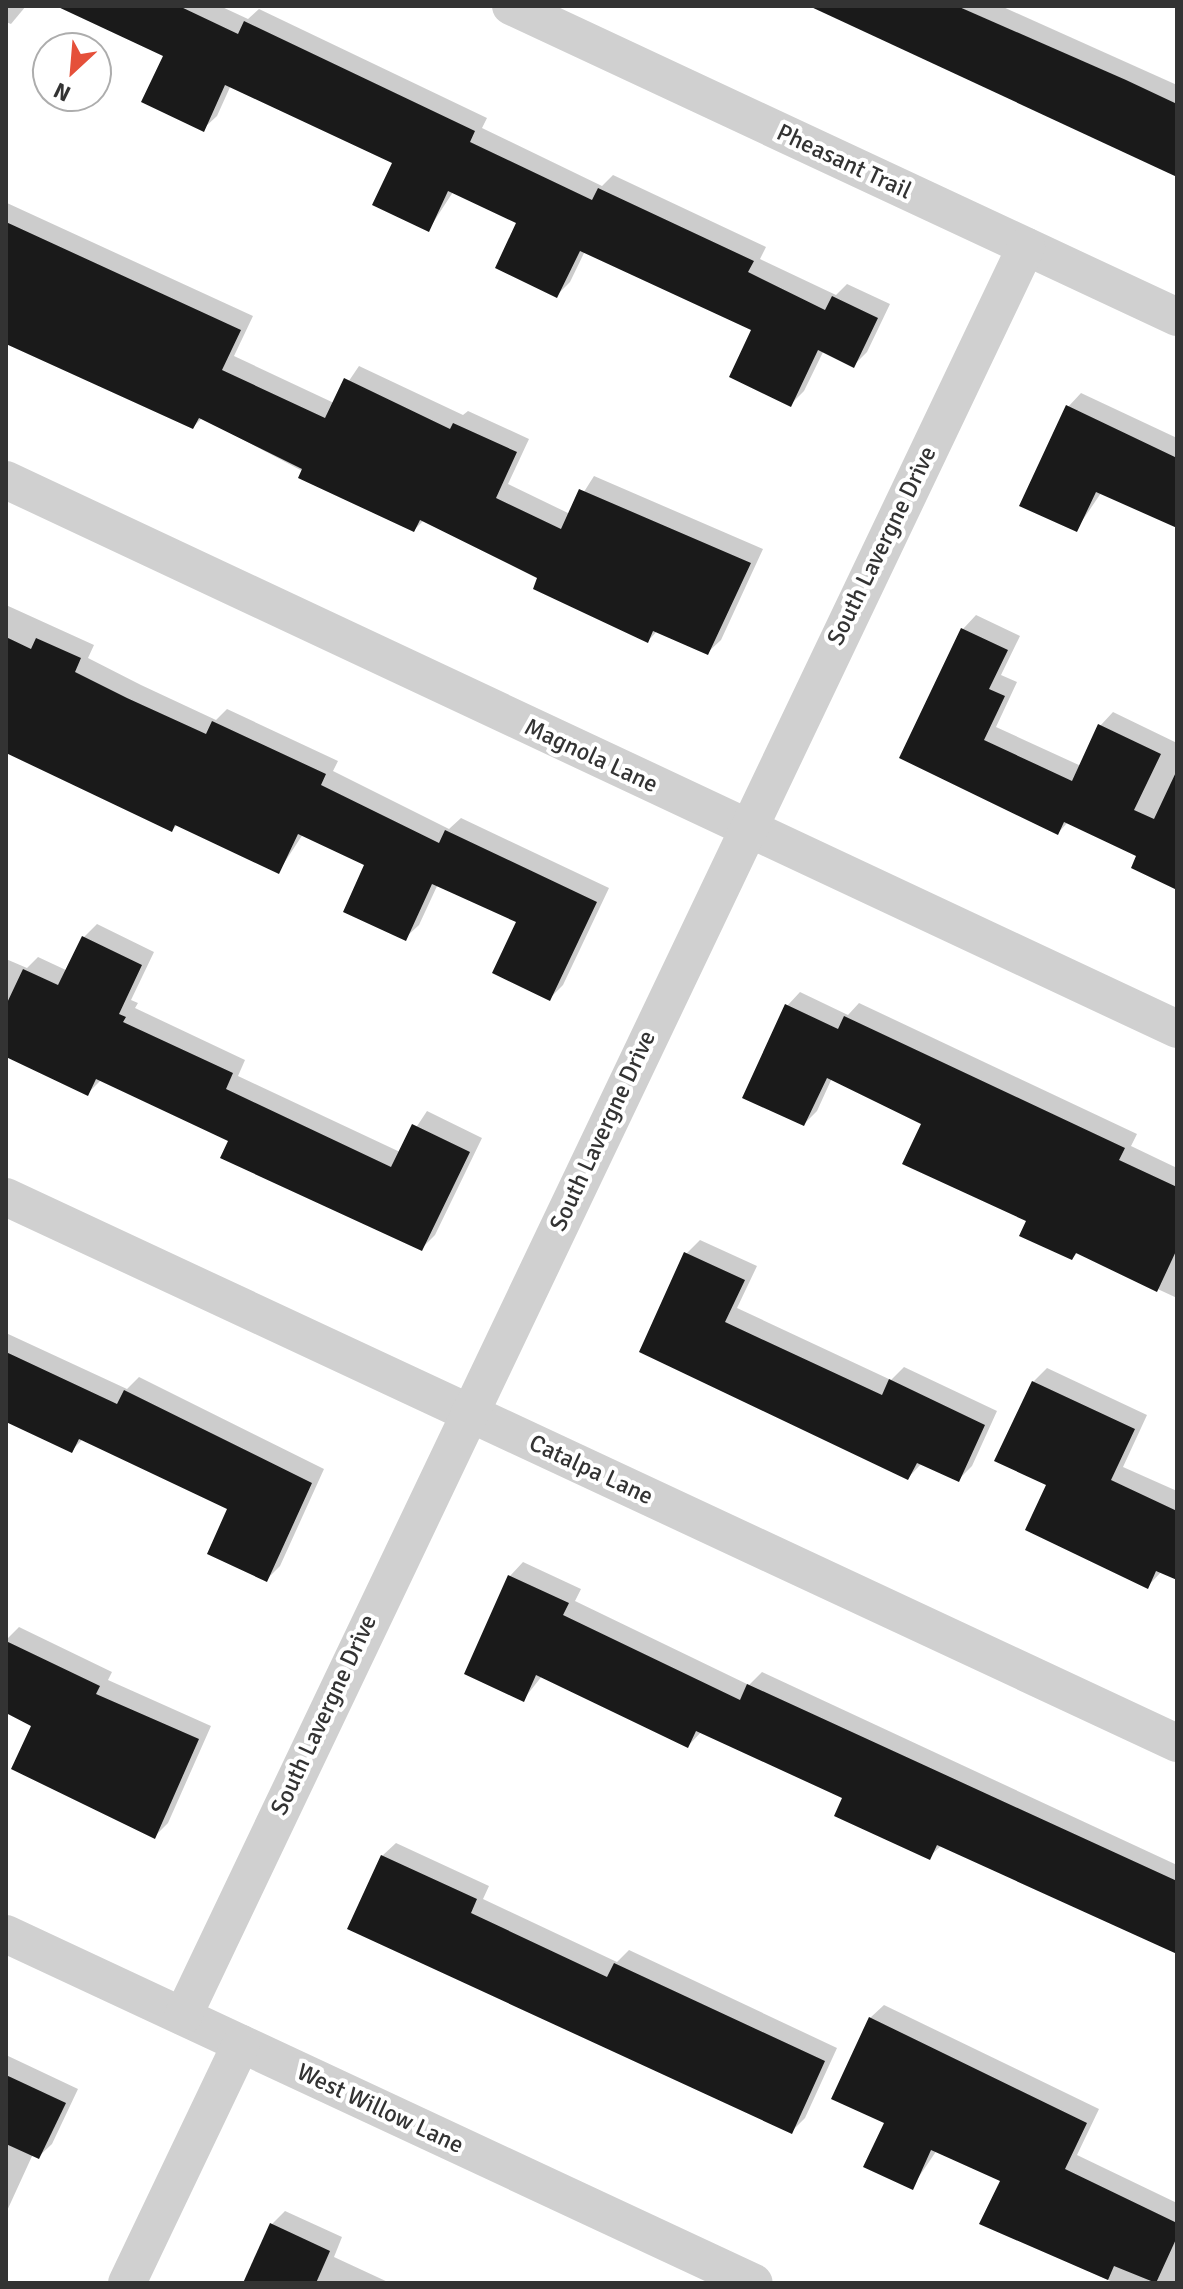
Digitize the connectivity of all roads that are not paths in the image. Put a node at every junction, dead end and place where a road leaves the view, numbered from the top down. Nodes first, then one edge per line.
1 (511, 6) edge
2 (1026, 247) junction
3 (1177, 317) edge
4 (6, 480) edge
5 (747, 829) junction
6 (1177, 1029) edge
7 (6, 1197) edge
8 (468, 1414) junction
9 (1177, 1743) edge
10 (6, 1934) edge
11 (183, 2016) junction
12 (241, 2044) junction
13 (127, 2283) edge
14 (754, 2283) edge

1 - 2 street, Pheasant Trail
2 - 3 street, Pheasant Trail
2 - 5 street, South Lavergne Drive
4 - 5 street, Magnola Lane
5 - 6 street, Magnola Lane
5 - 8 street, South Lavergne Drive
7 - 8 street, Catalpa Lane
8 - 9 street, Catalpa Lane
8 - 11 street, South Lavergne Drive
10 - 11 street, West Willow Lane
11 - 12 street, West Willow Lane
12 - 13 street
12 - 14 street, West Willow Lane

